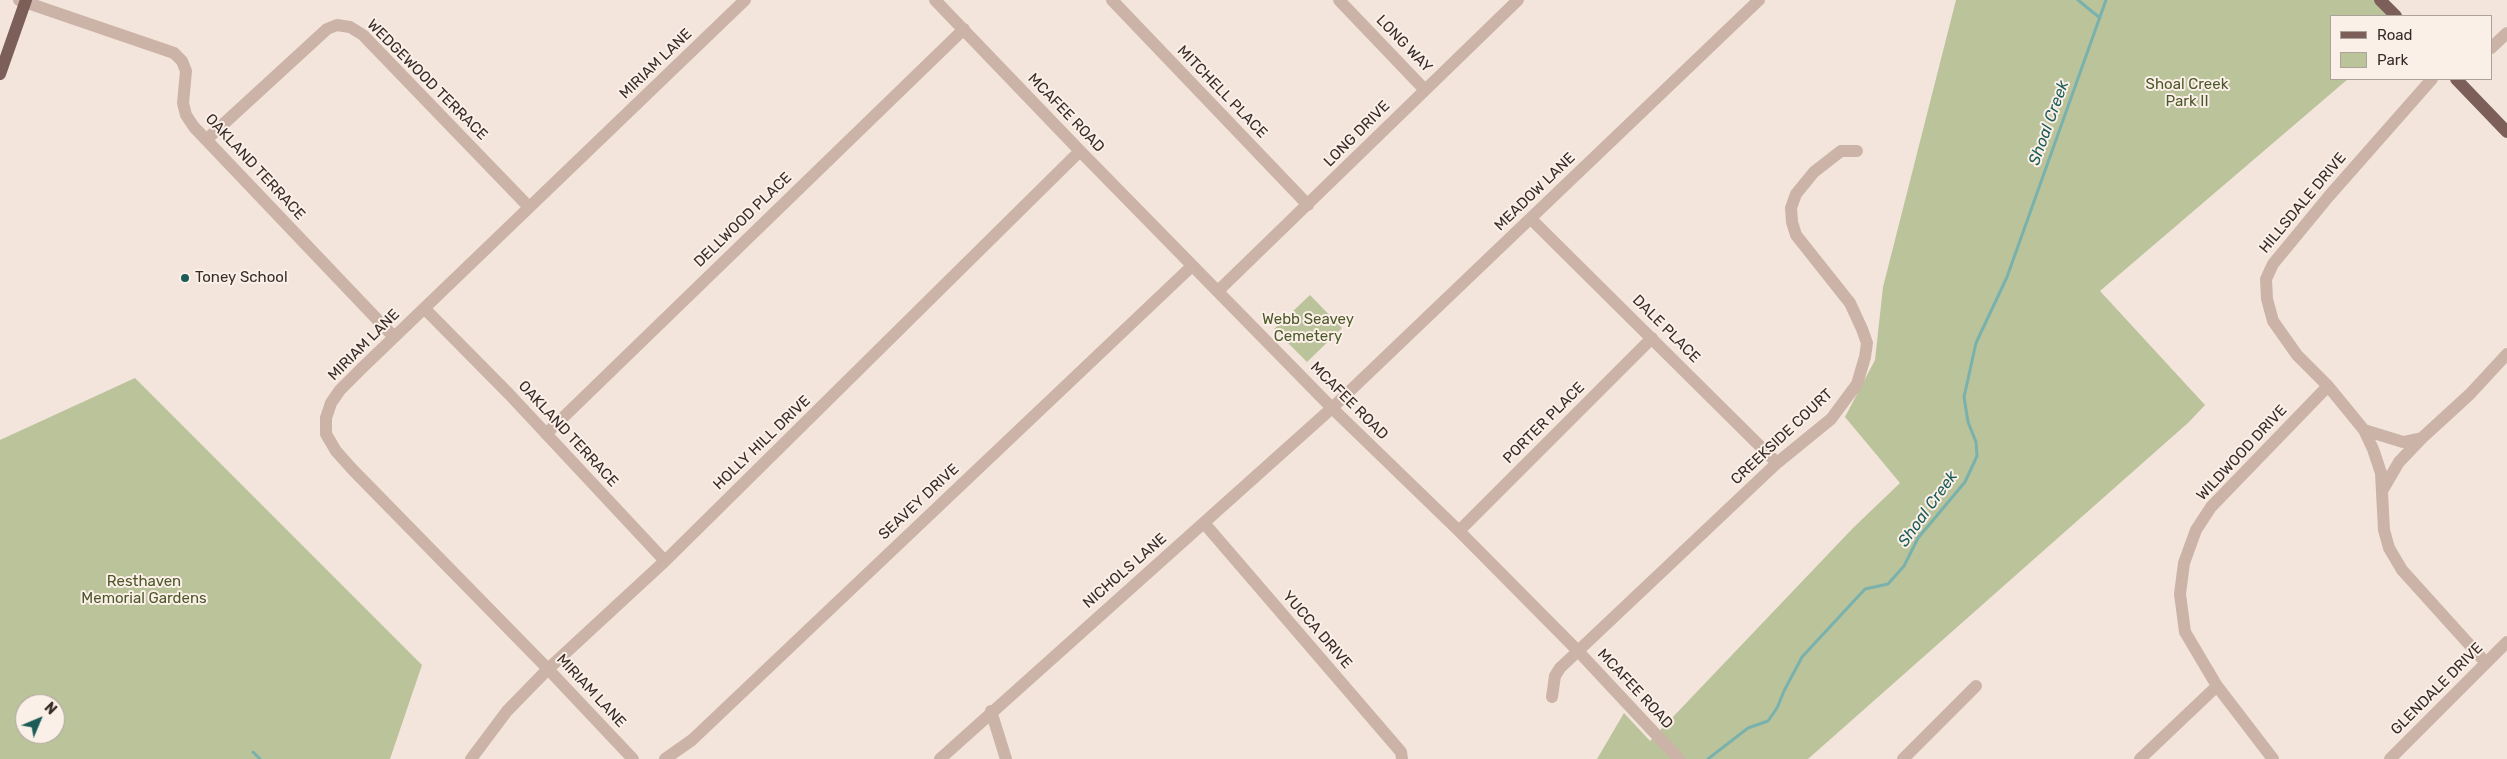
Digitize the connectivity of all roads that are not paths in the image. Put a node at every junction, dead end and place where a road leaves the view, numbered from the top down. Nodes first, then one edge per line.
1 (744, 0) edge
2 (935, 0) edge
3 (1112, 0) edge
4 (1339, 0) edge
5 (1518, 0) edge
6 (1759, 0) edge
7 (2380, 0) edge
8 (23, 1) edge
9 (2395, 15) edge
10 (964, 29) junction
11 (2507, 33) edge
12 (2492, 47) edge
13 (0, 74) edge
14 (2431, 80) edge
15 (2458, 80) edge
16 (1425, 90) junction
17 (2507, 132) edge
18 (206, 140) junction
19 (1080, 151) junction
20 (1857, 151) dead end
21 (1308, 205) junction
22 (528, 206) junction
23 (1531, 219) junction
24 (1192, 266) junction
25 (1218, 291) junction
26 (424, 309) junction
27 (394, 337) junction
28 (1652, 338) junction
29 (2507, 354) edge
30 (2328, 386) junction
31 (1332, 408) junction
32 (2364, 430) junction
33 (546, 434) junction
34 (2422, 438) junction
35 (1777, 462) junction
36 (2382, 491) junction
37 (1204, 523) junction
38 (1459, 531) junction
39 (665, 561) junction
40 (2507, 642) edge
41 (1578, 651) junction
42 (2486, 663) junction
43 (548, 669) junction
44 (1976, 686) dead end
45 (2217, 686) junction
46 (1552, 697) dead end
47 (992, 711) junction
48 (471, 759) edge
49 (633, 759) edge
50 (665, 759) edge
51 (940, 759) edge
52 (1006, 759) edge
53 (1402, 759) edge
54 (1679, 759) edge
55 (1902, 759) edge
56 (2140, 759) edge
57 (2273, 759) edge
58 (2390, 759) edge

1 - 22 street, MIRIAM LANE
2 - 10 street, MCAFEE ROAD
3 - 21 street, MITCHELL PLACE
4 - 16 street, LONG WAY
5 - 16 street, LONG DRIVE
6 - 23 street, MEADOW LANE
7 - 9 main road
8 - 13 main road
8 - 18 street, OAKLAND TERRACE
10 - 19 street, MCAFEE ROAD
10 - 33 street, DELLWOOD PLACE
11 - 12 street
14 - 30 street, HILLSDALE DRIVE
15 - 17 main road
16 - 21 street, LONG DRIVE
18 - 22 street, WEDGEWOOD TERRACE
18 - 27 street, OAKLAND TERRACE
19 - 24 street, MCAFEE ROAD
19 - 39 street, HOLLY HILL DRIVE
20 - 35 street, CREEKSIDE COURT
21 - 25 street, LONG DRIVE
22 - 26 street, MIRIAM LANE
23 - 28 street, DALE PLACE
23 - 31 street, MEADOW LANE
24 - 25 street, MCAFEE ROAD
24 - 50 street, SEAVEY DRIVE
25 - 31 street, MCAFEE ROAD
26 - 27 street, MIRIAM LANE
26 - 33 street, OAKLAND TERRACE
27 - 43 street, MIRIAM LANE
28 - 35 street, DALE PLACE
28 - 38 street, PORTER PLACE
29 - 34 street
30 - 32 street, HILLSDALE DRIVE
30 - 45 street, WILDWOOD DRIVE
31 - 37 street, NICHOLS LANE
31 - 38 street, MCAFEE ROAD
32 - 34 street
32 - 36 street, HILLSDALE DRIVE
33 - 39 street, OAKLAND TERRACE
34 - 36 street
35 - 41 street, CREEKSIDE COURT
36 - 42 street, HILLSDALE DRIVE
37 - 47 street, NICHOLS LANE
37 - 53 street, YUCCA DRIVE
38 - 41 street, MCAFEE ROAD
39 - 43 street, HOLLY HILL DRIVE
40 - 42 street, GLENDALE DRIVE
41 - 46 street, CREEKSIDE COURT
41 - 54 street, MCAFEE ROAD
42 - 58 street, GLENDALE DRIVE
43 - 48 street, HOLLY HILL DRIVE
43 - 49 street, MIRIAM LANE
44 - 55 street
45 - 56 street
45 - 57 street, WILDWOOD DRIVE
47 - 51 street, NICHOLS LANE
47 - 52 street

